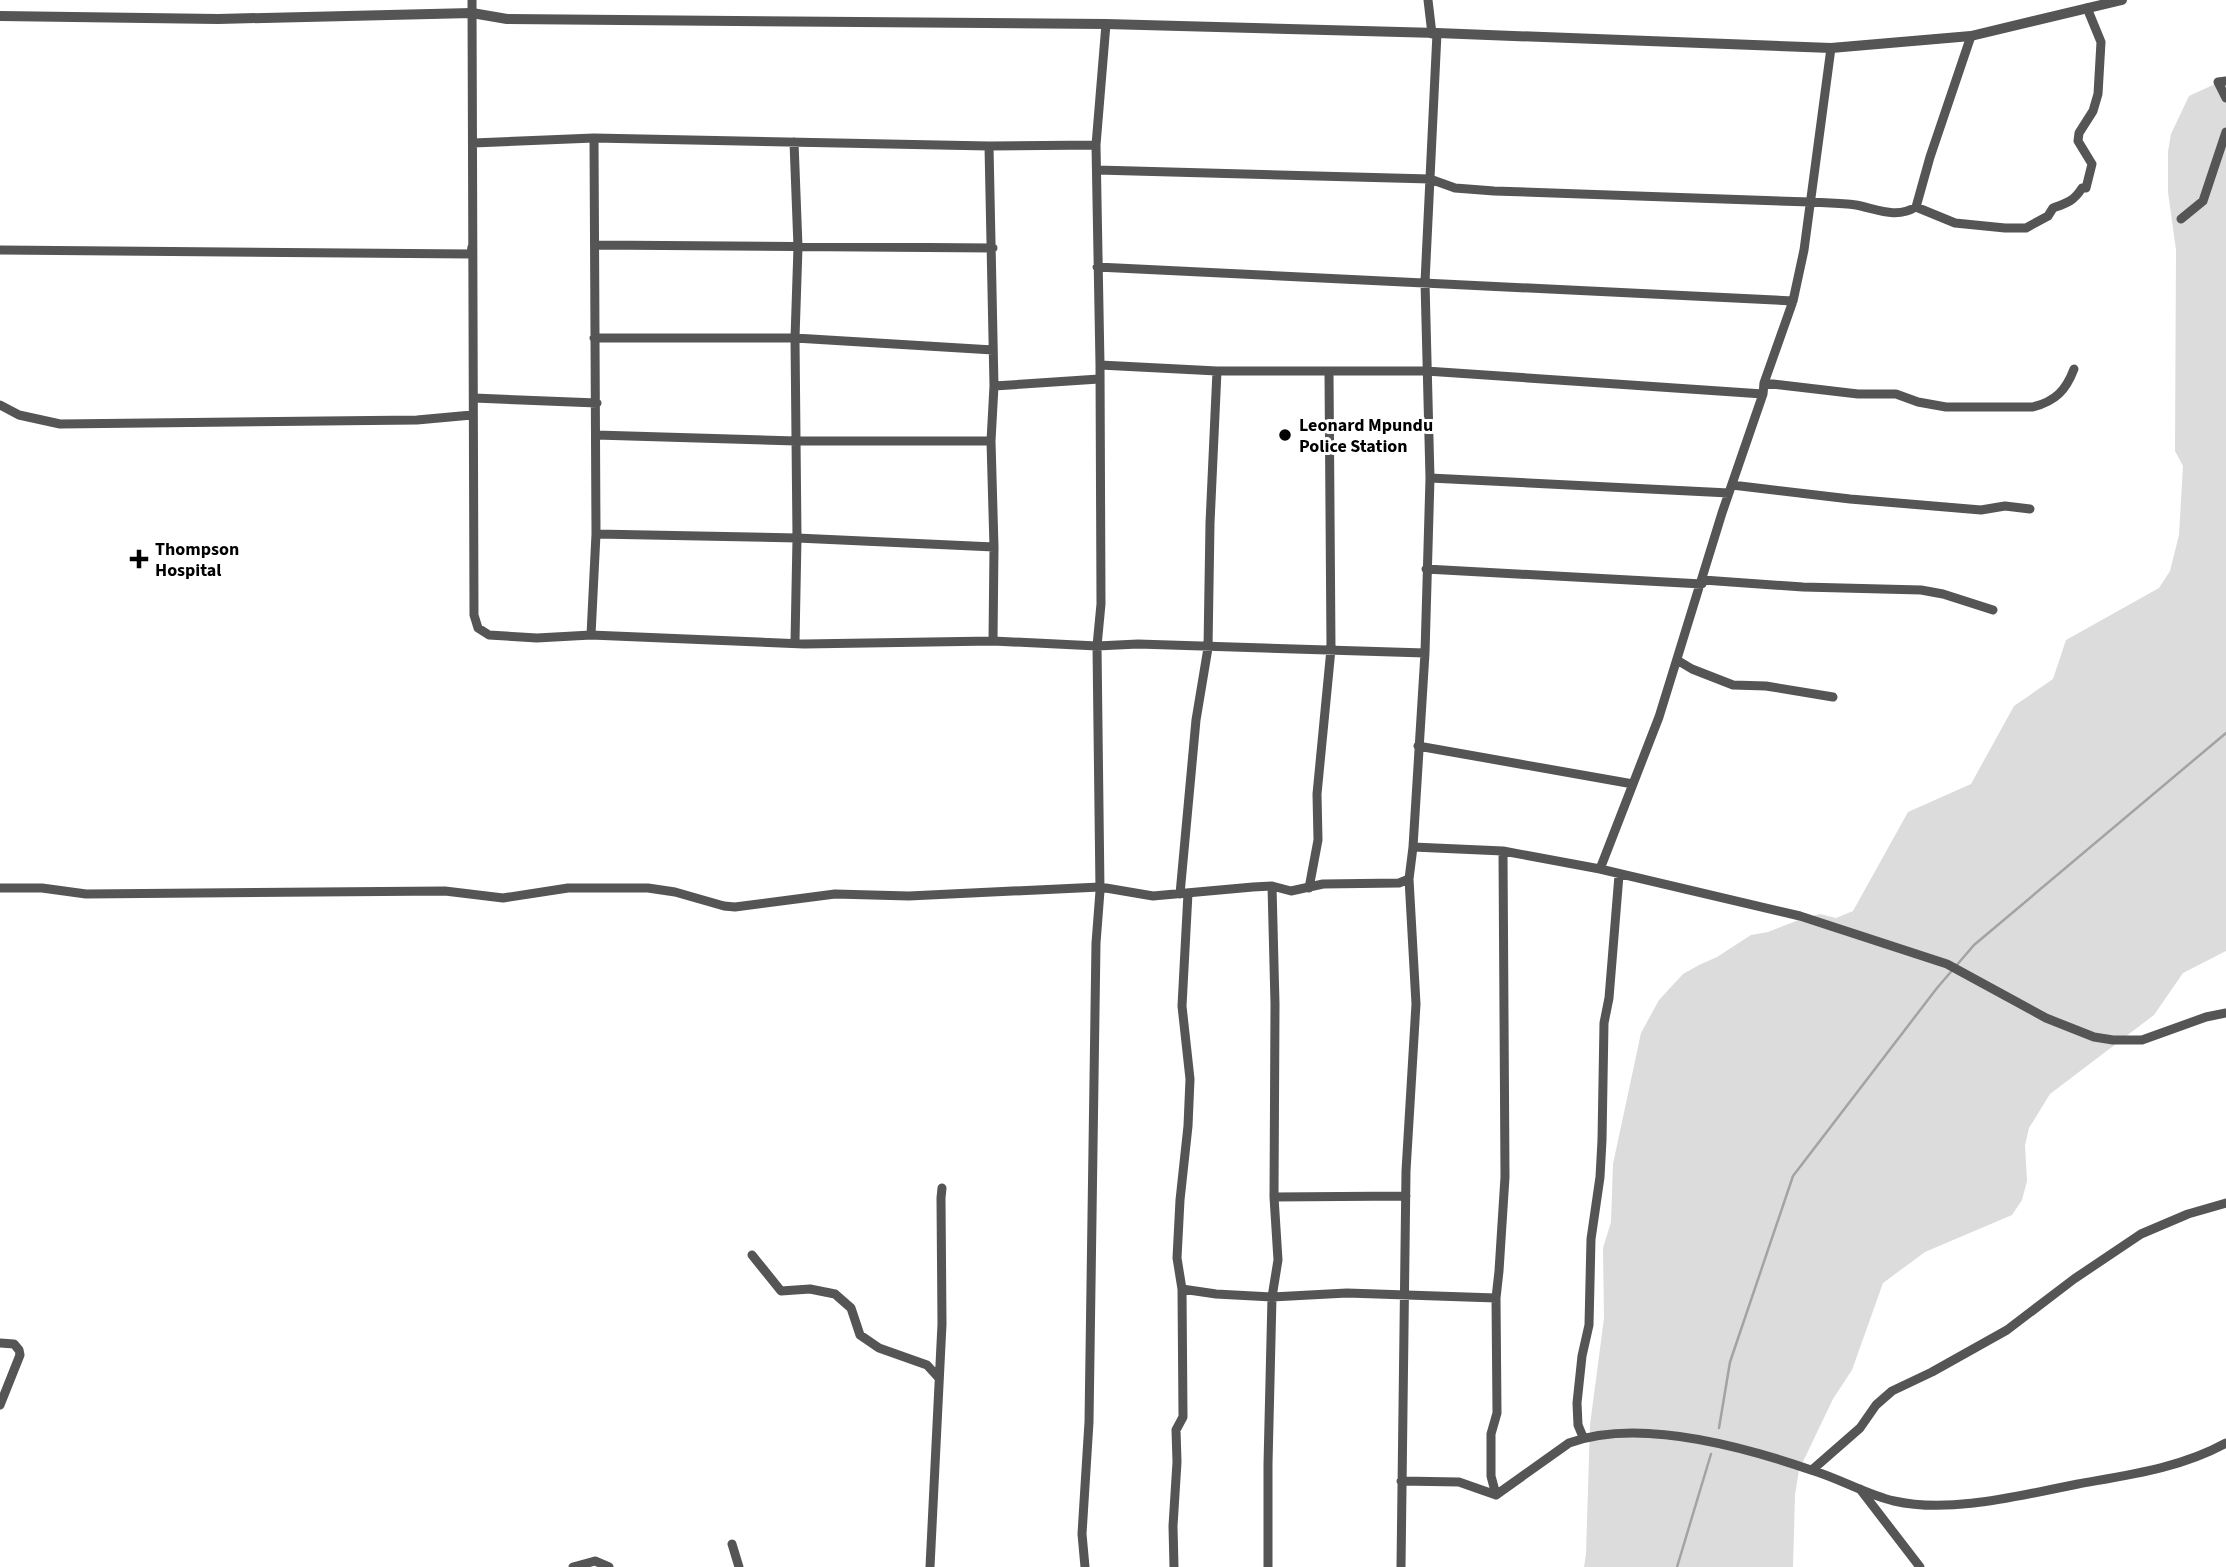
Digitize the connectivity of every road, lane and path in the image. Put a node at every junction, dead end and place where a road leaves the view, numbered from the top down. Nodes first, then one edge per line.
1 (472, 0) edge
2 (1429, 0) edge
3 (2122, 0) edge
4 (2110, 1) edge
5 (2087, 8) junction
6 (472, 13) junction
7 (0, 16) edge
8 (1106, 24) junction
9 (1434, 33) junction
10 (1971, 36) junction
11 (1831, 48) junction
12 (2226, 81) edge
13 (2226, 98) edge
14 (2226, 132) edge
15 (594, 138) junction
16 (794, 142) junction
17 (474, 143) junction
18 (1096, 145) junction
19 (989, 146) junction
20 (1097, 170) junction
21 (1430, 179) junction
22 (1810, 202) junction
23 (1916, 207) junction
24 (2181, 219) dead end
25 (472, 245) junction
26 (596, 246) junction
27 (798, 247) junction
28 (993, 248) junction
29 (0, 250) edge
30 (1097, 267) junction
31 (1425, 282) junction
32 (1793, 301) junction
33 (594, 338) junction
34 (795, 338) junction
35 (993, 350) junction
36 (1100, 365) junction
37 (2074, 369) dead end
38 (1217, 371) junction
39 (1426, 371) junction
40 (1329, 372) junction
41 (1099, 379) junction
42 (1764, 383) junction
43 (994, 386) junction
44 (1763, 394) junction
45 (474, 398) junction
46 (597, 403) junction
47 (0, 405) edge
48 (472, 415) junction
49 (596, 435) junction
50 (796, 441) junction
51 (991, 442) junction
52 (1430, 478) junction
53 (1730, 489) junction
54 (2030, 509) dead end
55 (596, 534) junction
56 (797, 538) junction
57 (994, 547) junction
58 (1426, 569) junction
59 (1702, 582) junction
60 (1993, 610) dead end
61 (591, 635) junction
62 (993, 641) junction
63 (794, 642) junction
64 (1097, 646) junction
65 (1208, 648) junction
66 (1331, 649) junction
67 (1425, 653) junction
68 (1677, 660) junction
69 (1833, 697) dead end
70 (1418, 746) junction
71 (1633, 784) junction
72 (1413, 848) junction
73 (1503, 851) junction
74 (1600, 869) junction
75 (1619, 875) junction
76 (1409, 879) junction
77 (1272, 886) junction
78 (1100, 887) junction
79 (0, 888) edge
80 (1309, 888) junction
81 (1184, 893) junction
82 (2226, 1013) edge
83 (942, 1188) dead end
84 (1406, 1196) junction
85 (1274, 1197) junction
86 (2226, 1203) edge
87 (752, 1255) dead end
88 (1182, 1289) junction
89 (1405, 1294) junction
90 (1272, 1297) junction
91 (1496, 1298) junction
92 (0, 1343) edge
93 (938, 1377) junction
94 (0, 1405) edge
95 (1583, 1437) junction
96 (2226, 1443) edge
97 (1812, 1470) junction
98 (1401, 1481) junction
99 (1859, 1487) junction
100 (1496, 1495) junction
101 (732, 1544) dead end
102 (573, 1567) edge
103 (609, 1567) edge
104 (739, 1567) edge
105 (930, 1567) edge
106 (1085, 1567) edge
107 (1174, 1567) edge
108 (1268, 1567) edge
109 (1401, 1567) edge
110 (1920, 1567) edge

1 - 6 street
2 - 9 street
3 - 4 street
4 - 5 street
5 - 10 street
5 - 23 street
6 - 7 street
6 - 8 street
6 - 17 street
8 - 9 street
8 - 18 street
9 - 11 street
9 - 21 street
10 - 11 street
10 - 23 street
11 - 22 street
12 - 13 street
14 - 24 street
15 - 16 street
15 - 17 street
15 - 26 street
16 - 19 street
16 - 27 street
17 - 25 street
18 - 19 street
18 - 20 street
19 - 28 street
20 - 21 street
20 - 30 street
21 - 22 street
21 - 31 street
22 - 23 street
22 - 32 street
25 - 29 street
25 - 45 street
26 - 27 street
26 - 33 street
27 - 28 street
27 - 34 street
28 - 35 street
30 - 31 street
30 - 36 street
31 - 32 street
31 - 39 street
32 - 42 street
33 - 34 street
33 - 46 street
34 - 35 street
34 - 50 street
35 - 43 street
36 - 38 street
36 - 41 street
37 - 42 street
38 - 40 street
38 - 65 street
39 - 40 street
39 - 44 street
39 - 52 street
40 - 66 street
41 - 43 street
41 - 64 street
42 - 44 street
43 - 51 street
44 - 53 street
45 - 46 street
45 - 48 street
46 - 49 street
47 - 48 street
48 - 61 street
49 - 50 street
49 - 55 street
50 - 51 street
50 - 56 street
51 - 57 street
52 - 53 street
52 - 58 street
53 - 54 street
53 - 59 street
55 - 56 street
55 - 61 street
56 - 57 street
56 - 63 street
57 - 62 street
58 - 59 street
58 - 67 street
59 - 60 street
59 - 68 street
61 - 63 street
62 - 63 street
62 - 64 street
64 - 65 street
64 - 78 street
65 - 66 street
65 - 81 street
66 - 67 street
66 - 80 street
67 - 70 street
68 - 69 street
68 - 71 street
70 - 71 street
70 - 72 street
71 - 74 street
72 - 73 street
72 - 76 street
73 - 74 street
73 - 91 street
74 - 75 street
75 - 82 street
75 - 95 street
76 - 80 street
76 - 84 street
77 - 80 street
77 - 81 street
77 - 85 street
78 - 79 street
78 - 81 street
78 - 106 street
81 - 88 street
83 - 93 street
84 - 85 street
84 - 89 street
85 - 90 street
86 - 97 street
87 - 93 street
88 - 90 street
88 - 107 street
89 - 90 street
89 - 91 street
89 - 98 street
90 - 108 street
91 - 100 street
92 - 94 street
93 - 105 street
95 - 97 street
95 - 100 street
96 - 99 street
97 - 99 street
98 - 100 street
98 - 109 street
99 - 110 street
101 - 104 street
102 - 103 street

